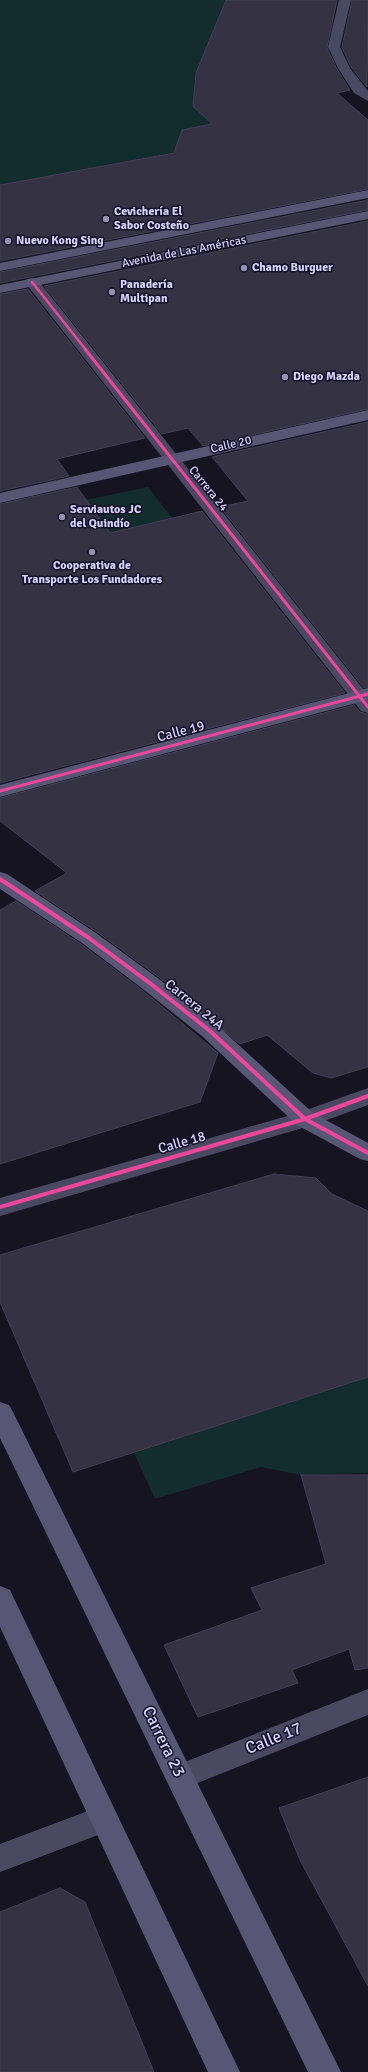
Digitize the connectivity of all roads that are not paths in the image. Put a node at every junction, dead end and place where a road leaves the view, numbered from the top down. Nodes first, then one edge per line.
1 (345, 0) edge
2 (368, 97) edge
3 (368, 194) edge
4 (368, 215) edge
5 (0, 267) edge
6 (32, 282) junction
7 (0, 289) edge
8 (368, 415) edge
9 (171, 459) junction
10 (0, 498) edge
11 (365, 699) edge
12 (0, 791) edge
13 (0, 879) edge
14 (368, 1096) edge
15 (305, 1119) junction
16 (368, 1153) edge
17 (0, 1207) edge
18 (0, 1412) edge
19 (0, 1598) edge
20 (368, 1702) edge
21 (180, 1777) junction
22 (104, 1819) junction
23 (0, 1858) edge
24 (224, 2072) edge
25 (325, 2072) edge

1 - 2 street
3 - 5 main road, Avenida de Las Américas
4 - 6 main road, Avenida de Las Américas
6 - 7 main road, Avenida de Las Américas
6 - 9 street, Carrera 24
8 - 9 main road, Calle 20
9 - 10 main road, Calle 20
9 - 11 street, Carrera 24
11 - 12 main road, Calle 19
13 - 15 main road, Carrera 24A
14 - 15 street, Calle 18
15 - 16 main road, Carrera 24A
15 - 17 street, Calle 18
18 - 21 main road, Carrera 23
19 - 22 main road
20 - 21 street, Calle 17
21 - 25 main road, Carrera 23
22 - 23 street
22 - 24 main road

